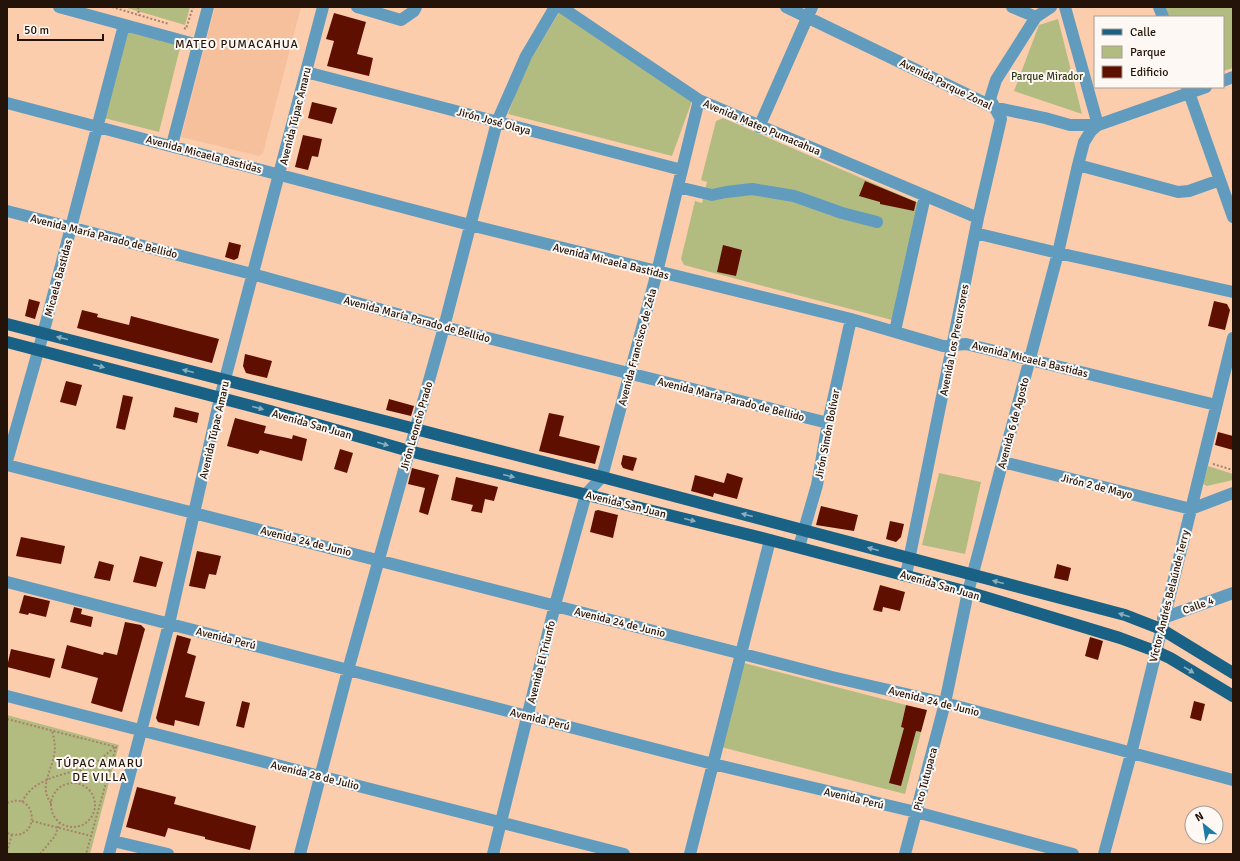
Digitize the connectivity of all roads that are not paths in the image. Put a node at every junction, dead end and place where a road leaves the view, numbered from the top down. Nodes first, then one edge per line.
1 (59, 7) edge
2 (208, 7) edge
3 (323, 7) edge
4 (357, 7) edge
5 (416, 7) edge
6 (555, 7) edge
7 (561, 7) edge
8 (786, 7) edge
9 (1012, 7) edge
10 (1051, 7) edge
11 (1065, 7) edge
12 (810, 12) edge
13 (1036, 17) junction
14 (124, 25) junction
15 (198, 45) junction
16 (306, 72) junction
17 (1200, 88) edge
18 (1188, 90) edge
19 (699, 100) junction
20 (7, 103) edge
21 (993, 107) junction
22 (497, 122) junction
23 (1098, 125) junction
24 (97, 127) junction
25 (759, 127) junction
26 (172, 145) junction
27 (1078, 165) junction
28 (682, 170) junction
29 (280, 174) junction
30 (1220, 180) junction
31 (678, 187) junction
32 (925, 196) junction
33 (7, 211) edge
34 (1233, 217) edge
35 (978, 218) junction
36 (877, 222) dead end
37 (470, 225) junction
38 (72, 227) junction
39 (975, 233) junction
40 (1058, 253) junction
41 (657, 272) junction
42 (252, 274) junction
43 (1233, 292) edge
44 (851, 319) junction
45 (7, 324) edge
46 (444, 327) junction
47 (895, 331) junction
48 (43, 334) junction
49 (1233, 338) edge
50 (7, 342) edge
51 (954, 345) junction
52 (38, 350) junction
53 (1029, 359) junction
54 (630, 374) junction
55 (225, 380) junction
56 (220, 398) junction
57 (1216, 405) junction
58 (828, 423) junction
59 (414, 429) junction
60 (409, 451) junction
61 (7, 461) edge
62 (1003, 462) junction
63 (7, 465) edge
64 (602, 477) junction
65 (1233, 493) edge
66 (586, 494) junction
67 (1191, 509) junction
68 (195, 513) junction
69 (804, 530) junction
70 (770, 540) junction
71 (799, 547) junction
72 (909, 559) junction
73 (379, 560) junction
74 (906, 575) junction
75 (973, 576) junction
76 (7, 582) edge
77 (968, 592) junction
78 (1233, 593) edge
79 (555, 605) junction
80 (1162, 623) junction
81 (169, 624) junction
82 (1155, 651) junction
83 (741, 653) junction
84 (348, 670) junction
85 (1233, 673) edge
86 (1232, 695) edge
87 (7, 696) edge
88 (945, 703) junction
89 (527, 716) junction
90 (141, 730) junction
91 (1131, 754) junction
92 (713, 764) junction
93 (322, 777) junction
94 (1233, 780) edge
95 (916, 812) junction
96 (500, 822) junction
97 (113, 841) junction
98 (109, 854) edge
99 (168, 854) edge
100 (300, 854) edge
101 (492, 854) edge
102 (624, 854) edge
103 (690, 854) edge
104 (904, 854) edge
105 (1073, 854) edge
106 (1104, 854) edge

1 - 14 street
2 - 15 street
3 - 16 street, Avenida Túpac Amaru
4 - 5 street
6 - 22 street, Jirón Leoncio Prado
7 - 19 street, Avenida Mateo Pumacahua
8 - 12 street, Avenida Parque Zonal
9 - 13 street
10 - 13 street
11 - 23 street
12 - 21 street, Avenida Parque Zonal
12 - 25 street
13 - 21 street
14 - 15 street
14 - 24 street, Micaela Bastidas
15 - 26 street
16 - 22 street, Jirón José Olaya
16 - 29 street, Avenida Túpac Amaru
17 - 18 street, Avenida Parque Zonal
18 - 23 street, Avenida Parque Zonal
18 - 30 street
19 - 25 street, Avenida Mateo Pumacahua
19 - 28 street, Avenida Francisco de Zela
20 - 24 street, Avenida Micaela Bastidas
21 - 23 street, Avenida Parque Zonal
21 - 35 street, Avenida Los Precursores
22 - 28 street, Jirón José Olaya
22 - 37 street, Jirón Leoncio Prado
23 - 27 street, Avenida 6 de Agosto
24 - 26 street, Avenida Micaela Bastidas
24 - 38 street, Micaela Bastidas
25 - 32 street, Avenida Mateo Pumacahua
26 - 29 street, Avenida Micaela Bastidas
27 - 30 street
27 - 40 street, Avenida 6 de Agosto
28 - 31 street, Avenida Francisco de Zela
29 - 37 street, Avenida Micaela Bastidas
29 - 42 street, Avenida Túpac Amaru
30 - 34 street
31 - 36 street
31 - 41 street, Avenida Francisco de Zela
32 - 35 street, Avenida Mateo Pumacahua
32 - 47 street
33 - 38 street, Avenida María Parado de Bellido
35 - 39 street, Avenida Los Precursores
37 - 41 street, Avenida Micaela Bastidas
37 - 46 street, Jirón Leoncio Prado
38 - 42 street, Avenida María Parado de Bellido
38 - 48 street, Micaela Bastidas
39 - 40 street
39 - 51 street, Avenida Los Precursores
40 - 43 street
40 - 53 street, Avenida 6 de Agosto
41 - 44 street, Avenida Micaela Bastidas
41 - 54 street, Avenida Francisco de Zela
42 - 46 street, Avenida María Parado de Bellido
42 - 55 street, Avenida Túpac Amaru
44 - 47 street, Avenida Micaela Bastidas
44 - 58 street, Jirón Simón Bolívar
45 - 48 main road, Avenida San Juan
46 - 54 street, Avenida María Parado de Bellido
46 - 59 street, Jirón Leoncio Prado
47 - 51 street, Avenida Micaela Bastidas
48 - 52 street, Micaela Bastidas
55 -> 48 main road, Avenida San Juan
49 - 57 street, Víctor Andrés Belaúnde Terry
50 - 52 main road, Avenida San Juan
51 - 53 street, Avenida Micaela Bastidas
51 - 72 street, Avenida Los Precursores
52 -> 56 main road, Avenida San Juan
52 - 61 street, Micaela Bastidas
53 - 57 street, Avenida Micaela Bastidas
53 - 62 street, Avenida 6 de Agosto
54 - 58 street, Avenida María Parado de Bellido
54 - 64 street, Avenida Francisco de Zela
55 - 56 street, Avenida Túpac Amaru
55 - 59 main road, Avenida San Juan
56 -> 60 main road, Avenida San Juan
56 - 68 street, Avenida Túpac Amaru
57 - 67 street, Víctor Andrés Belaúnde Terry
58 - 69 street, Jirón Simón Bolívar
59 - 60 street, Jirón Leoncio Prado
59 - 64 main road, Avenida San Juan
60 -> 66 main road, Avenida San Juan
60 - 73 street, Jirón Leoncio Prado
62 - 67 street, Jirón 2 de Mayo
62 - 75 street, Avenida 6 de Agosto
63 - 68 street, Avenida 24 de Junio
64 - 66 street, Avenida Francisco de Zela
69 -> 64 main road, Avenida San Juan
65 - 67 street
66 -> 70 main road, Avenida San Juan
66 - 79 street, Avenida El Triunfo
67 - 80 street, Víctor Andrés Belaúnde Terry
68 - 73 street, Avenida 24 de Junio
68 - 81 street, Avenida Túpac Amaru
69 - 71 street, Jirón Simón Bolívar
72 -> 69 main road, Avenida San Juan
70 - 71 main road, Avenida San Juan
70 - 83 street
71 - 74 main road, Avenida San Juan
72 - 74 street, Avenida Los Precursores
72 - 75 main road, Avenida San Juan
73 - 79 street, Avenida 24 de Junio
73 - 84 street, Jirón Leoncio Prado
74 - 77 main road, Avenida San Juan
75 - 77 street, Avenida 6 de Agosto
80 -> 75 main road, Avenida San Juan
76 - 81 street, Avenida Perú
77 - 82 main road, Avenida San Juan
77 - 88 street, Avenida 6 de Agosto
78 - 80 street, Calle 4
79 - 83 street, Avenida 24 de Junio
79 - 89 street, Avenida El Triunfo
80 - 82 street, Víctor Andrés Belaúnde Terry
80 - 85 main road, Avenida San Juan
81 - 84 street, Avenida Perú
81 - 90 street, Avenida Túpac Amaru
82 -> 86 main road, Avenida San Juan
82 - 91 street, Víctor Andrés Belaúnde Terry
83 - 88 street, Avenida 24 de Junio
83 - 92 street
84 - 89 street, Avenida Perú
84 - 93 street, Jirón Leoncio Prado
87 - 90 street, Avenida 28 de Julio
88 - 91 street, Avenida 24 de Junio
88 - 95 street, Pico Tutupaca
89 - 92 street, Avenida Perú
89 - 96 street, Avenida El Triunfo
90 - 93 street, Avenida 28 de Julio
90 - 97 street, Avenida Túpac Amaru
91 - 94 street, Avenida 24 de Junio
91 - 106 street, Víctor Andrés Belaúnde Terry
92 - 95 street, Avenida Perú
92 - 103 street
93 - 96 street, Avenida 28 de Julio
93 - 100 street, Jirón Leoncio Prado
95 - 104 street, Pico Tutupaca
95 - 105 street, Avenida Perú
96 - 101 street, Avenida El Triunfo
96 - 102 street, Avenida 28 de Julio
97 - 98 street, Avenida Túpac Amaru
97 - 99 street

